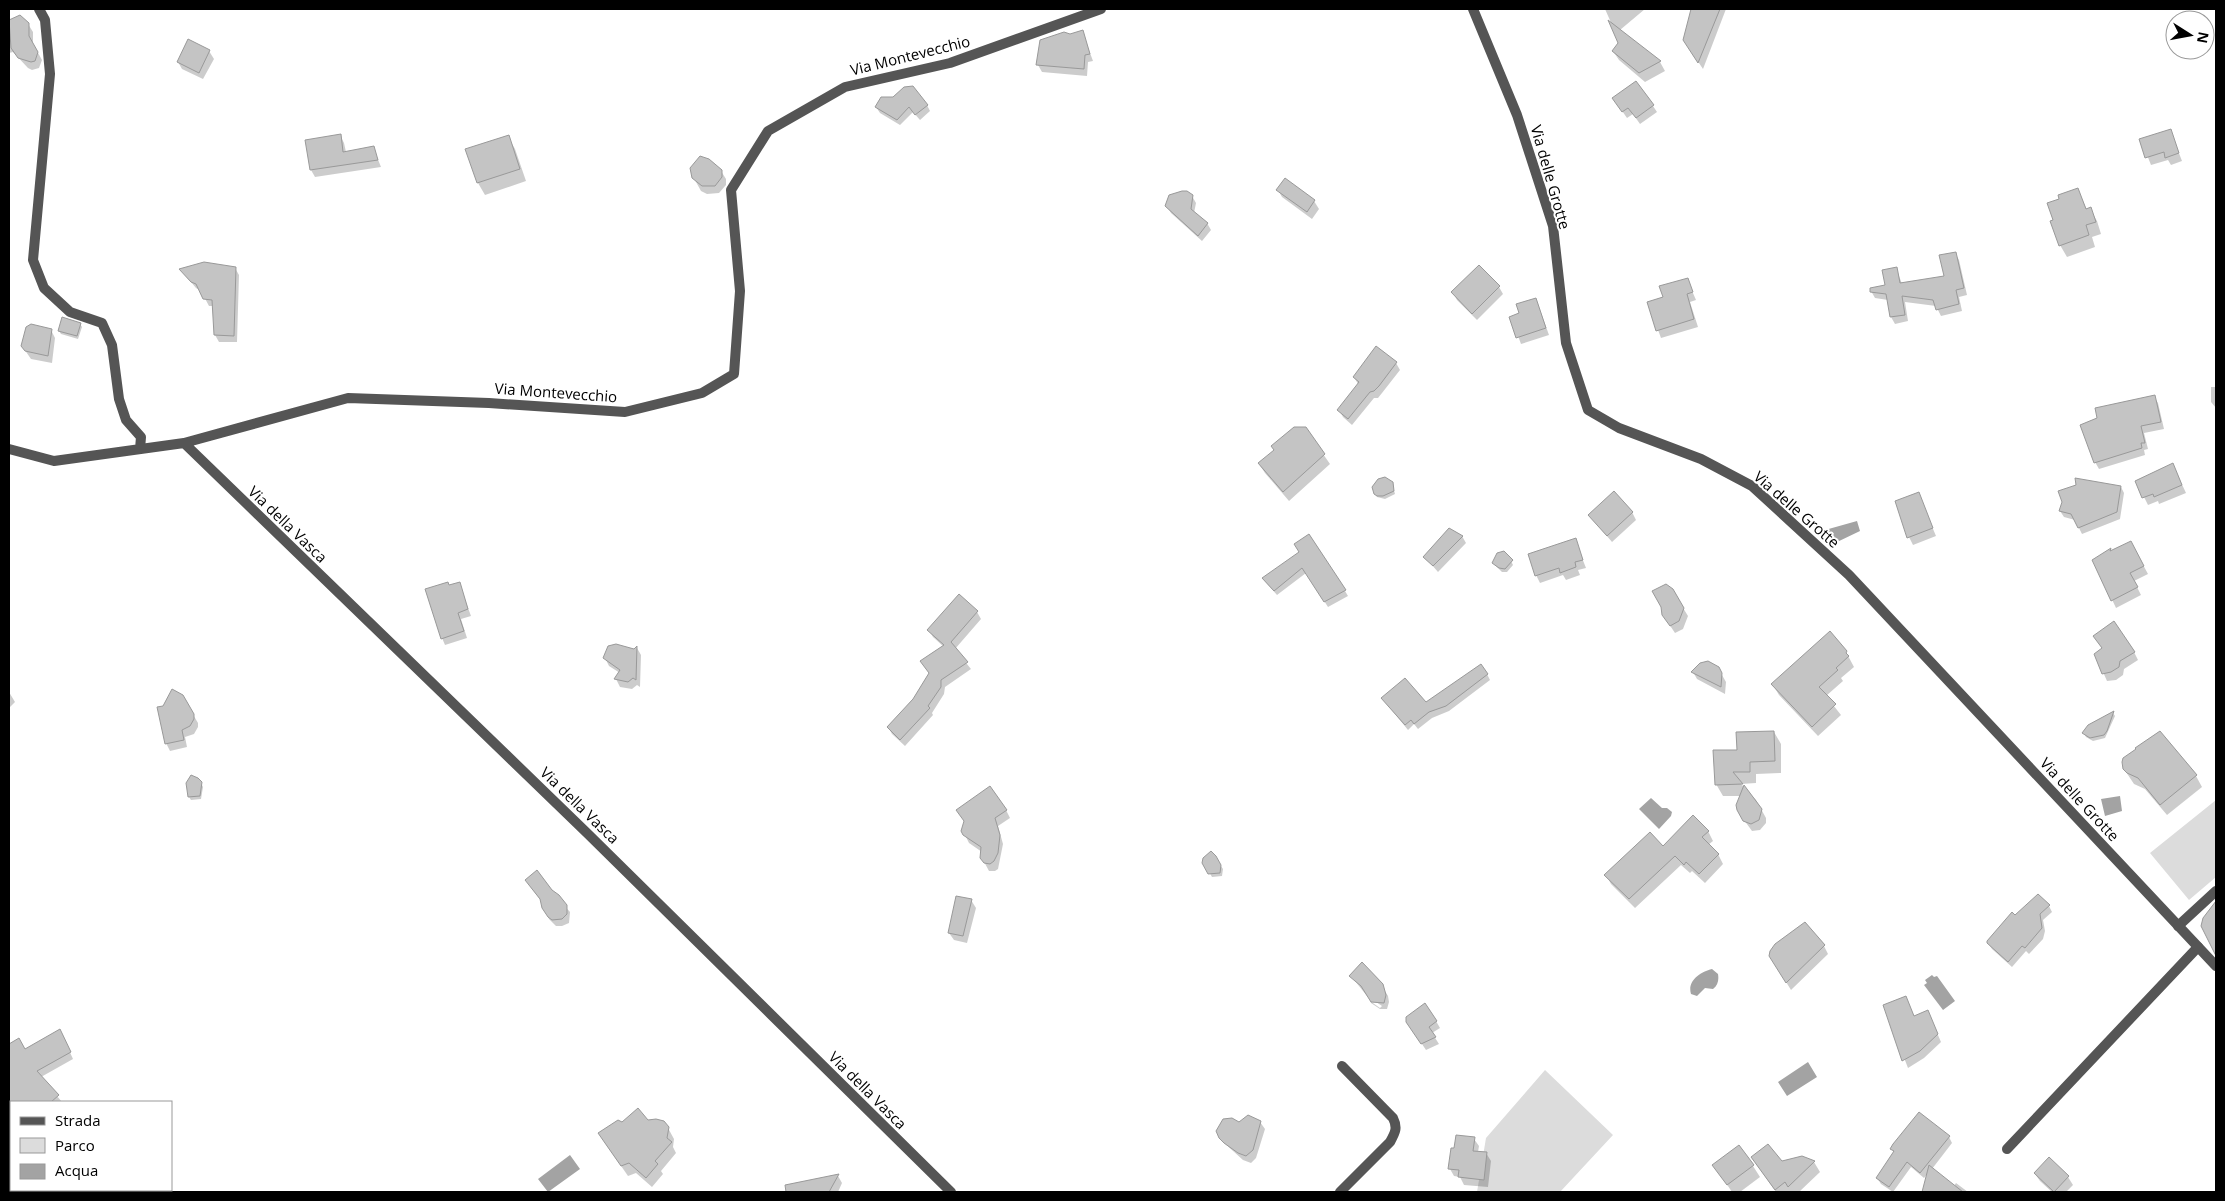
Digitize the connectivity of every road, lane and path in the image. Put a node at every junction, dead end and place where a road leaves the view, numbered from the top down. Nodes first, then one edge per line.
1 (40, 9) edge
2 (1101, 9) edge
3 (1473, 9) edge
4 (184, 443) junction
5 (9, 449) edge
6 (140, 449) junction
7 (2216, 892) edge
8 (2178, 926) junction
9 (2198, 947) junction
10 (2216, 966) edge
11 (1342, 1066) dead end
12 (2007, 1149) dead end
13 (951, 1192) edge
14 (1340, 1192) edge

1 - 6 street
2 - 4 street, Via Montevecchio
3 - 8 street, Via delle Grotte
4 - 6 street
4 - 13 street, Via della Vasca
5 - 6 street
7 - 8 street
8 - 9 street, Via delle Grotte
9 - 10 street, Via delle Grotte
9 - 12 street
11 - 14 street

